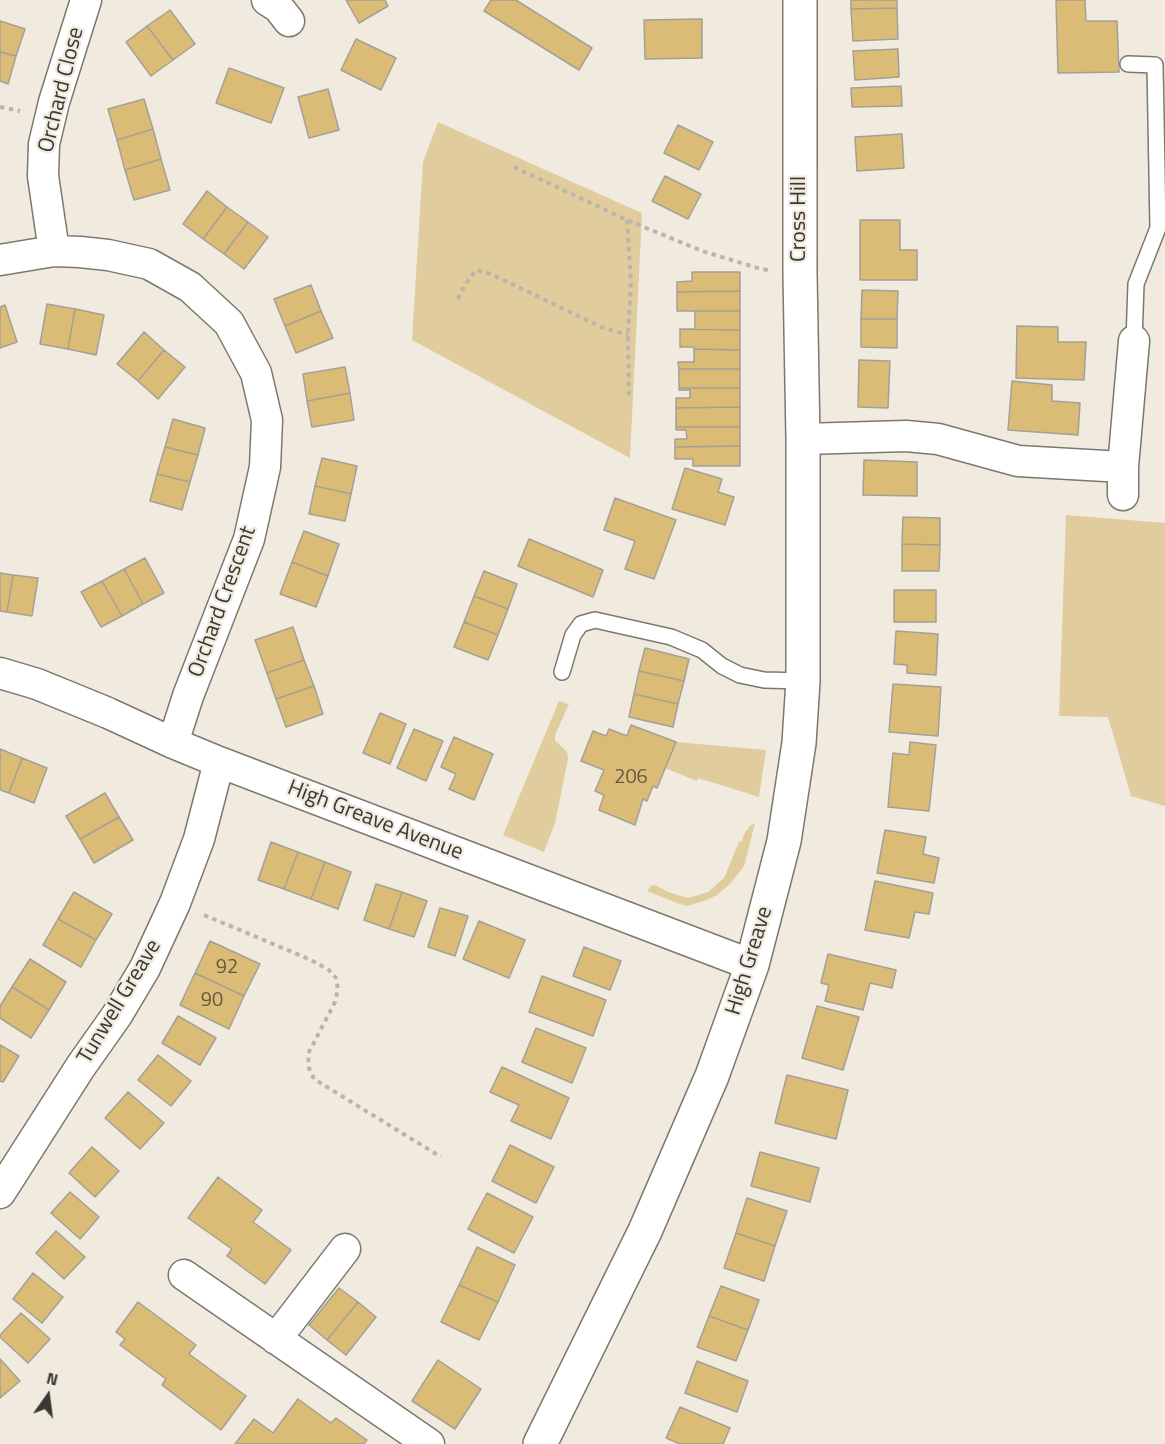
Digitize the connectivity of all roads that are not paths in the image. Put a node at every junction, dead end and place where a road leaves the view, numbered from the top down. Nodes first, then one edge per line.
1 (86, 0) edge
2 (267, 0) edge
3 (800, 0) edge
4 (289, 21) dead end
5 (1128, 64) dead end
6 (54, 251) junction
7 (0, 260) edge
8 (1134, 341) joint
9 (803, 439) junction
10 (562, 672) dead end
11 (0, 674) edge
12 (803, 681) junction
13 (173, 743) junction
14 (219, 762) junction
15 (752, 965) junction
16 (0, 1192) edge
17 (345, 1249) dead end
18 (184, 1275) dead end
19 (276, 1339) junction
20 (429, 1444) edge
21 (540, 1444) edge

1 - 6 street, Orchard Close
2 - 4 street
3 - 9 main road, Cross Hill
5 - 8 lane
6 - 7 street, Orchard Crescent
6 - 13 street, Orchard Crescent
8 - 9 street
9 - 12 main road, High Greave
10 - 12 lane
11 - 13 street, High Greave Avenue
12 - 15 main road, High Greave
13 - 14 street, High Greave Avenue
14 - 15 street, High Greave Avenue
14 - 16 street, Tunwell Greave
15 - 21 main road, High Greave
17 - 19 street
18 - 19 street
19 - 20 street

